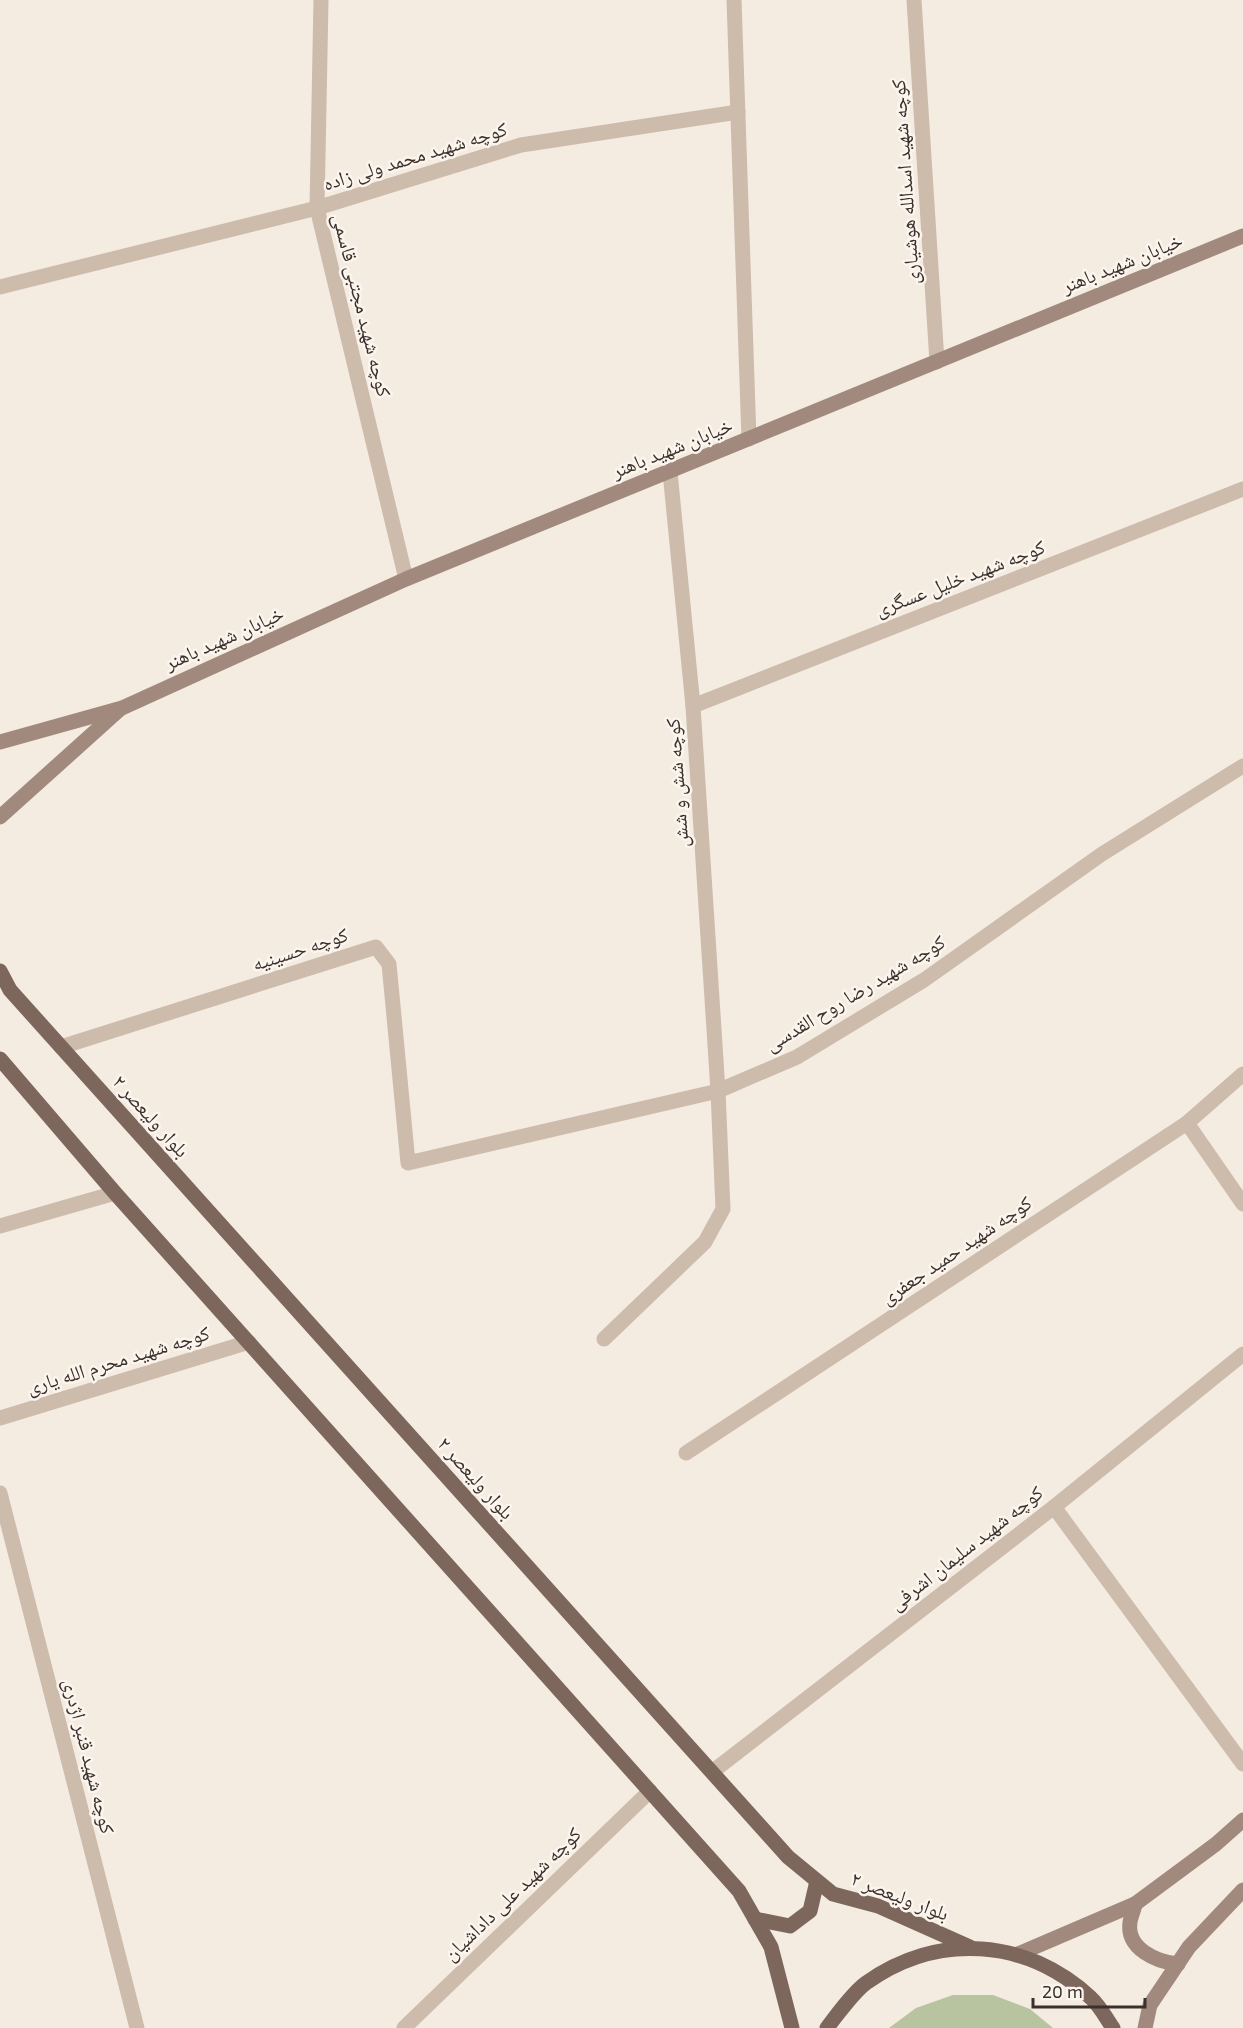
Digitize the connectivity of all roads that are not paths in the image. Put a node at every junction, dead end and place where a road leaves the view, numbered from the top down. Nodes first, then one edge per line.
1 (321, 0) edge
2 (734, 0) edge
3 (914, 0) edge
4 (738, 112) junction
5 (317, 208) junction
6 (1243, 236) edge
7 (0, 287) edge
8 (937, 362) junction
9 (749, 439) junction
10 (670, 472) junction
11 (1243, 489) edge
12 (406, 579) junction
13 (693, 706) junction
14 (122, 708) junction
15 (0, 742) edge
16 (1243, 766) edge
17 (0, 817) edge
18 (0, 971) edge
19 (61, 1047) junction
20 (0, 1059) edge
21 (1243, 1074) edge
22 (718, 1091) junction
23 (1187, 1123) junction
24 (408, 1163) joint
25 (115, 1193) junction
26 (1243, 1204) edge
27 (0, 1226) edge
28 (604, 1339) dead end
29 (249, 1342) junction
30 (1243, 1354) edge
31 (0, 1418) edge
32 (686, 1453) dead end
33 (0, 1493) edge
34 (1054, 1507) junction
35 (1243, 1764) edge
36 (712, 1772) junction
37 (650, 1791) junction
38 (1243, 1820) edge
39 (817, 1881) junction
40 (1243, 1890) edge
41 (1135, 1904) junction
42 (755, 1919) junction
43 (970, 1947) junction
44 (1018, 1954) junction
45 (1178, 1964) junction
46 (137, 2028) edge
47 (404, 2028) edge
48 (792, 2028) edge
49 (827, 2028) edge
50 (1113, 2028) edge
51 (1145, 2028) edge

1 - 5 street, کوچه شهید مجتبی قاسمی
2 - 4 street
3 - 8 street, کوچه شهید اسدالله هوشیاری
4 - 5 street, کوچه شهید محمد ولی زاده
4 - 9 street
5 - 7 street, کوچه شهید محمد ولی زاده
5 - 12 street, کوچه شهید مجتبی قاسمی
6 - 8 main road, خیابان شهید باهنر
8 - 9 main road, خیابان شهید باهنر
9 - 10 main road, خیابان شهید باهنر
10 - 12 main road, خیابان شهید باهنر
10 - 13 street, کوچه شش و شش
11 - 13 street, کوچه شهید خلیل عسگری
12 - 14 main road, خیابان شهید باهنر
13 - 22 street, کوچه شش و شش
14 - 15 main road, خیابان شهید باهنر
14 - 17 main road, خیابان شهید باهنر
16 - 22 street, کوچه شهید رضا روح القدسی
18 - 19 main road, بلوار ولیعصر ۲
19 - 24 street, کوچه حسینیه
19 - 36 main road, بلوار ولیعصر ۲
20 - 25 main road
21 - 23 street, کوچه شهید حمید جعفری
22 - 24 street, کوچه شهید رضا روح القدسی
22 - 28 street, کوچه شش و شش
23 - 26 street
23 - 32 street, کوچه شهید حمید جعفری
25 - 27 street
25 - 29 main road
29 - 31 street, کوچه شهید محرم الله یاری
29 - 37 main road
30 - 34 street, کوچه شهید سلیمان اشرفی
33 - 46 street, کوچه شهید قنبر اژدری
34 - 35 street
34 - 36 street, کوچه شهید سلیمان اشرفی
36 - 39 main road, بلوار ولیعصر ۲
37 - 42 main road
37 - 47 street, کوچه شهید علی داداشیان
38 - 41 main road
39 - 42 main road
39 - 43 main road, بلوار ولیعصر ۲
40 - 45 main road
41 - 44 main road
41 - 45 main road
42 - 48 main road
43 - 44 main road
43 - 49 main road
44 - 50 main road
45 - 51 main road

